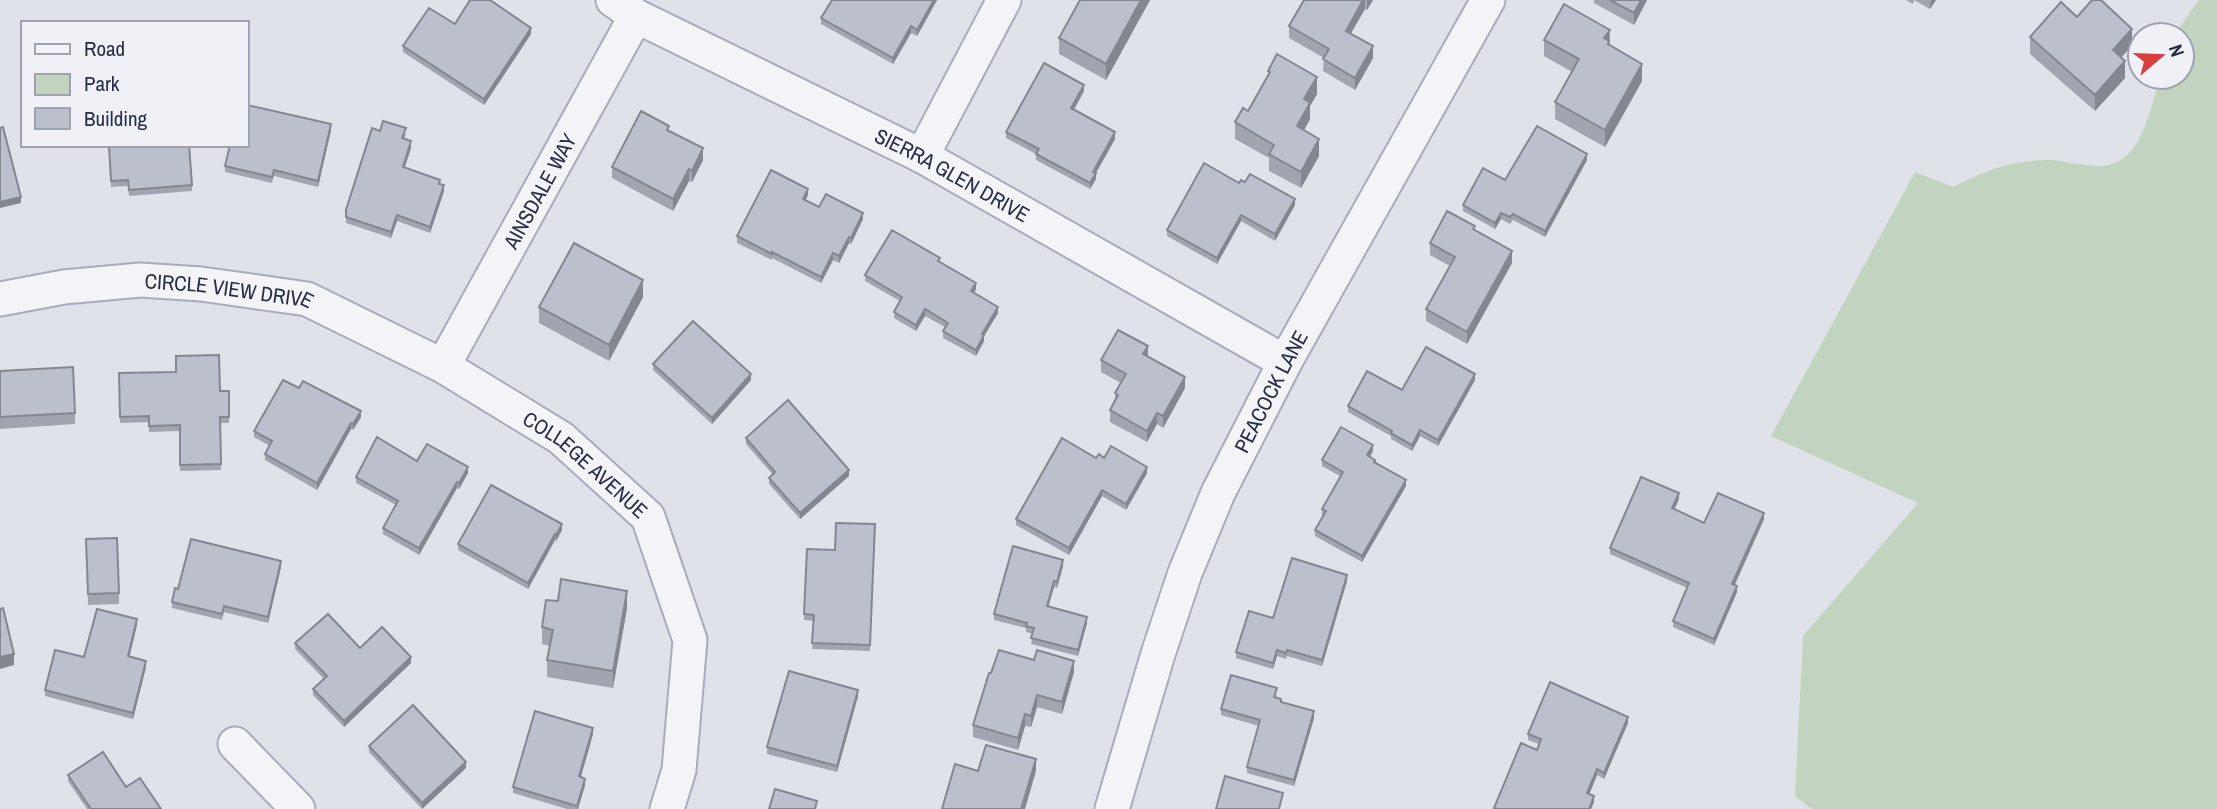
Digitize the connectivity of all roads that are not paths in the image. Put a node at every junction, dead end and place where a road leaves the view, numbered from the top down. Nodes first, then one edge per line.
1 (1004, 0) edge
2 (1488, 0) edge
3 (625, 8) edge
4 (922, 156) junction
5 (0, 299) edge
6 (1285, 362) junction
7 (443, 366) junction
8 (235, 744) dead end
9 (298, 809) edge
10 (667, 809) edge
11 (1112, 809) edge

1 - 4 street
2 - 6 street, PEACOCK LANE
3 - 4 street, SIERRA GLEN DRIVE
3 - 7 street, AINSDALE WAY
4 - 6 street, SIERRA GLEN DRIVE
5 - 7 street, CIRCLE VIEW DRIVE
6 - 11 street, PEACOCK LANE
7 - 10 street, COLLEGE AVENUE
8 - 9 street

